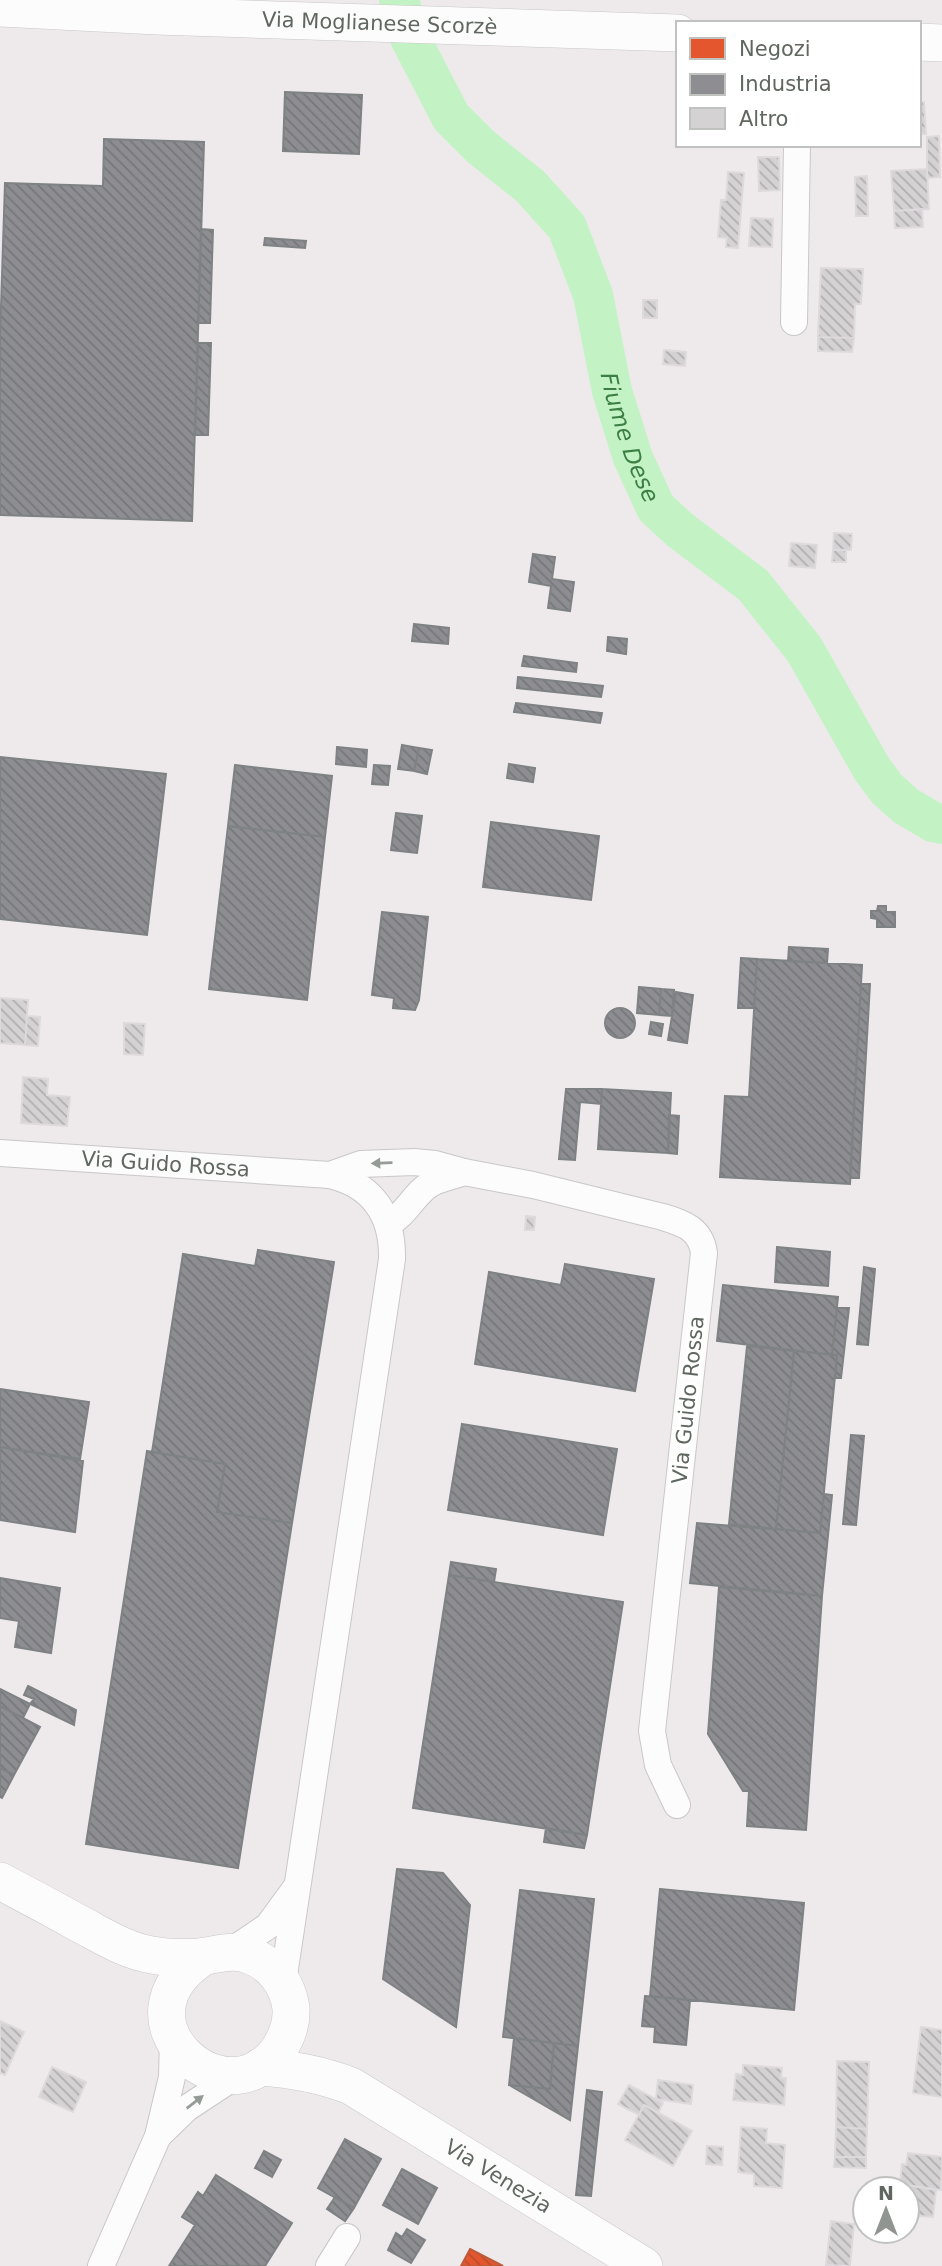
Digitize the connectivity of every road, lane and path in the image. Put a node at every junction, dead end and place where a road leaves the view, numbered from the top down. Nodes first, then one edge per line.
1 (0, 8) edge
2 (676, 33) edge
3 (921, 42) edge
4 (942, 43) edge
5 (797, 147) edge
6 (794, 322) dead end
7 (0, 1153) edge
8 (435, 1164) junction
9 (464, 1172) junction
10 (330, 1175) junction
11 (384, 1215) junction
12 (677, 1805) dead end
13 (0, 1881) edge
14 (296, 1888) junction
15 (121, 1946) junction
16 (217, 1954) junction
17 (287, 1996) junction
18 (170, 2026) junction
19 (248, 2071) junction
20 (351, 2086) junction
21 (158, 2136) junction
22 (347, 2237) dead end
23 (101, 2266) edge
24 (329, 2266) edge
25 (644, 2266) edge

1 - 2 main road, Via Moglianese Scorzè
3 - 4 main road
5 - 6 street
7 - 10 street, Via Guido Rossa
8 - 9 street, Via Guido Rossa
8 -> 10 street, Via Guido Rossa
8 - 11 street
9 - 11 street
9 - 12 street, Via Guido Rossa
10 - 11 street, Via Guido Rossa
11 - 14 street
13 - 15 main road, Via Venezia
14 - 16 street
14 - 17 street
15 - 16 main road, Via Venezia
15 - 18 main road, Via Venezia
16 - 17 main road, Via Venezia
16 - 18 main road
17 - 19 main road
17 - 20 main road, Via Venezia
18 - 19 main road, Via Venezia
18 - 21 street
19 - 20 main road, Via Venezia
21 -> 19 street
20 - 25 main road, Via Venezia
21 - 23 street
22 - 24 street

